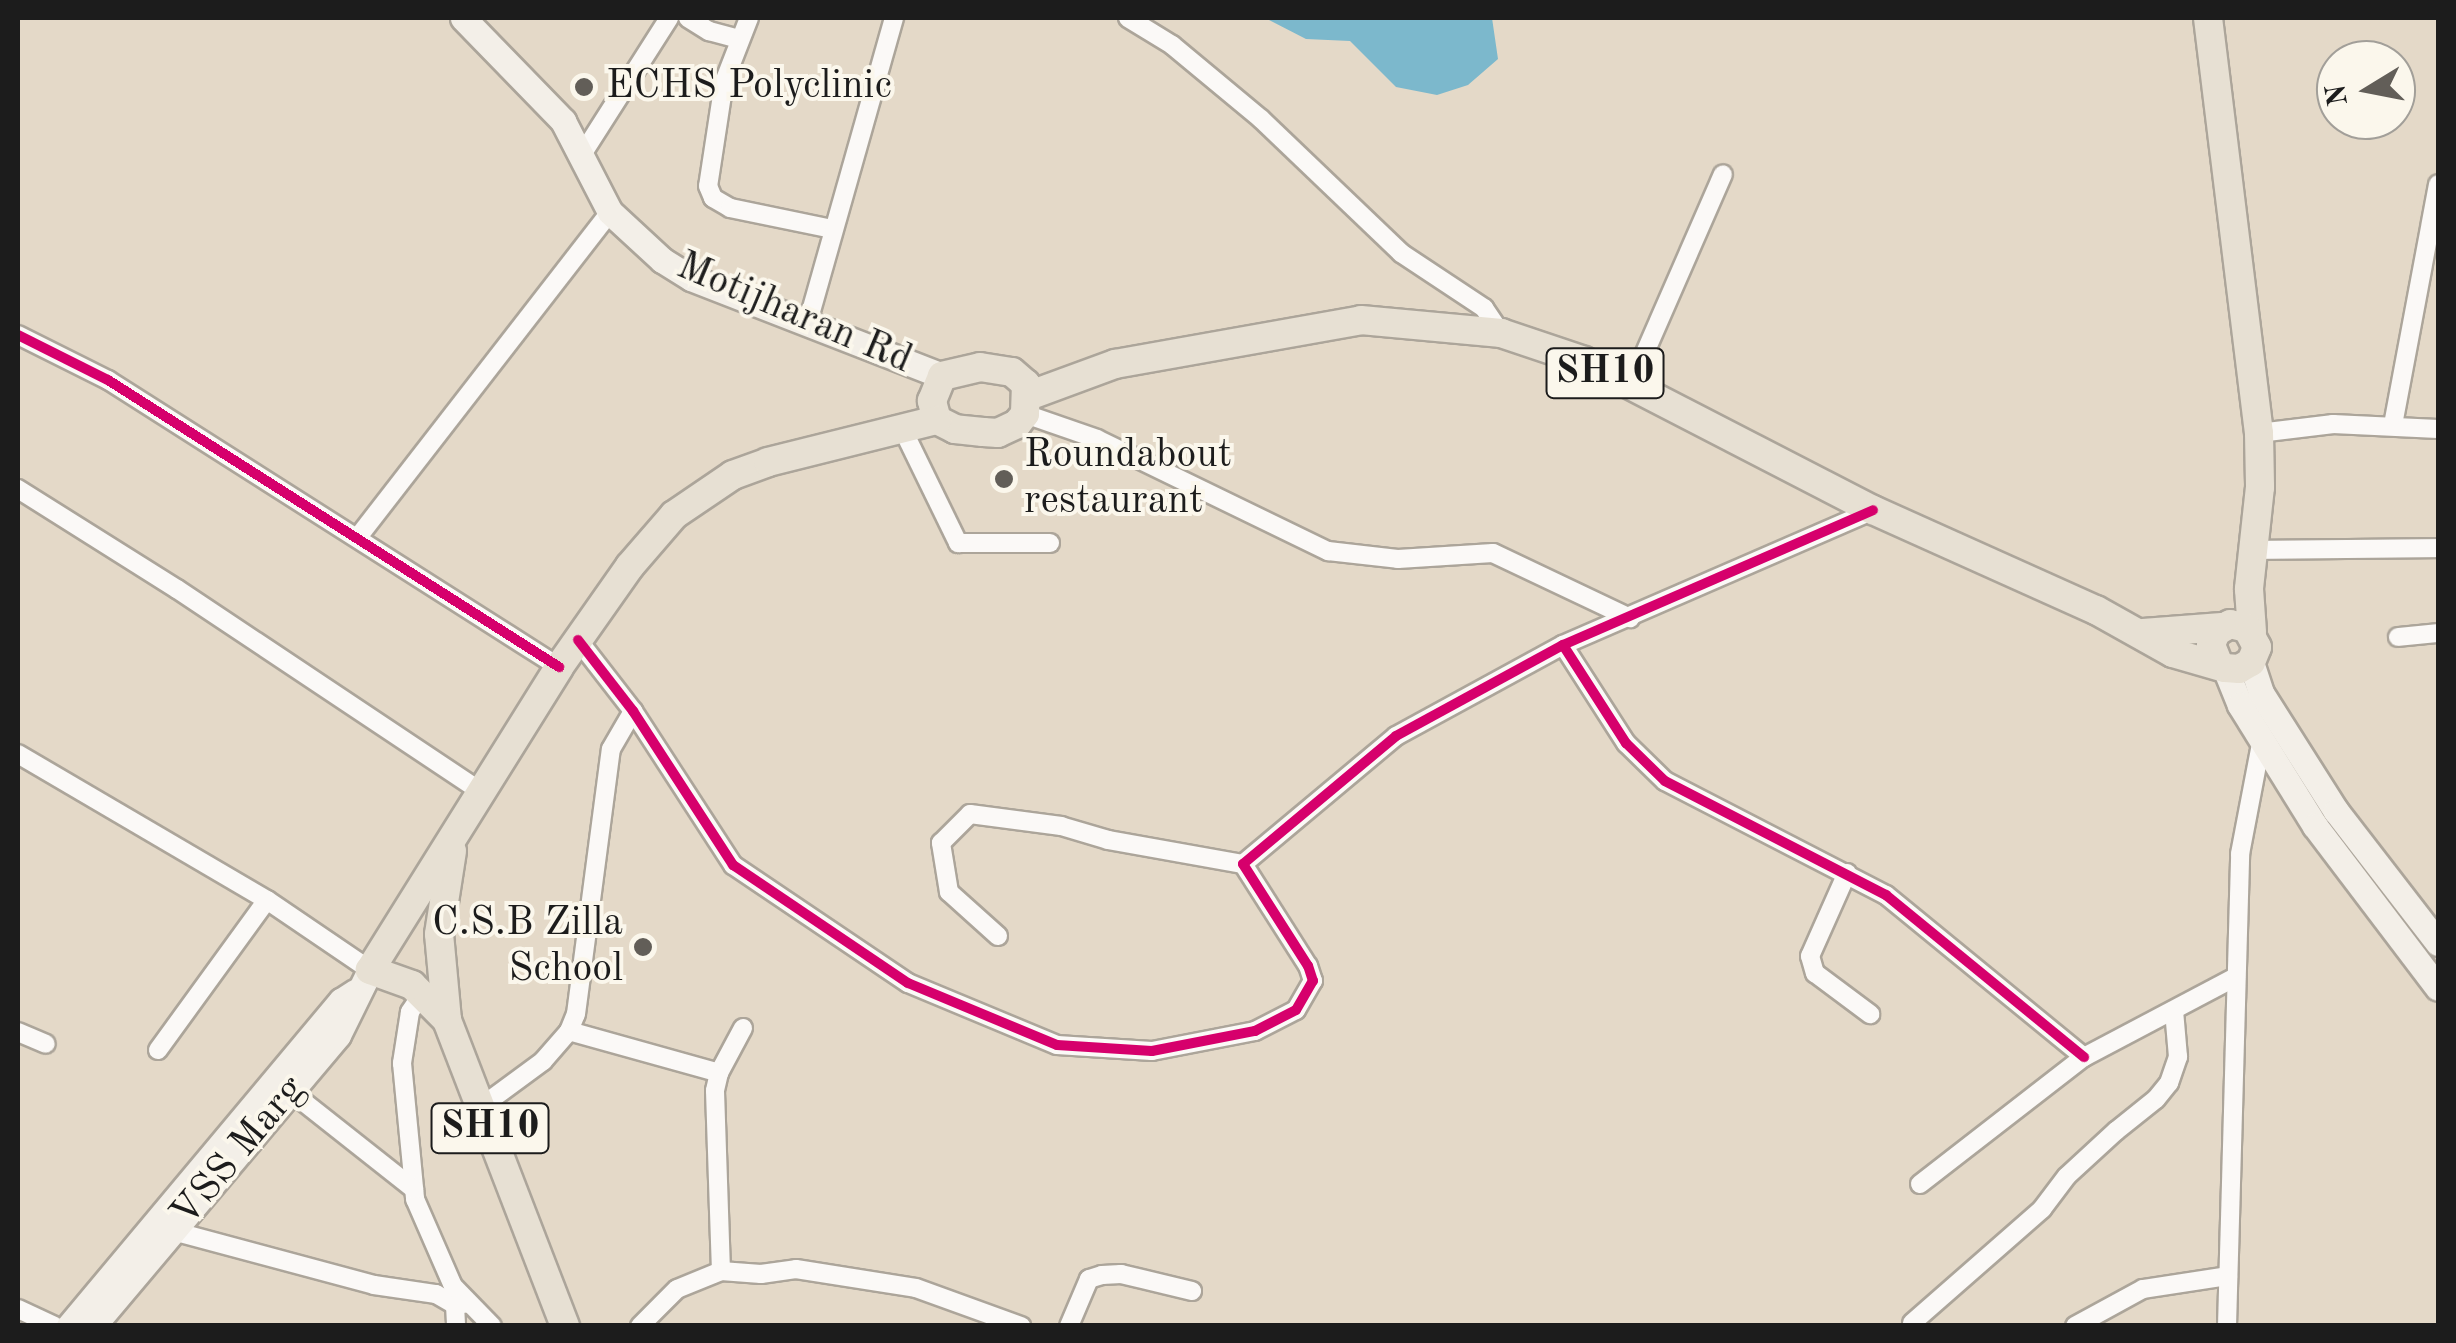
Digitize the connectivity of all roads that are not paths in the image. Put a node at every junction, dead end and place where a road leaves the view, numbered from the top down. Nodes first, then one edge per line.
1 (464, 18) edge
2 (669, 18) edge
3 (688, 18) edge
4 (749, 18) edge
5 (894, 18) edge
6 (1128, 18) edge
7 (2208, 18) edge
8 (738, 39) junction
9 (583, 154) junction
10 (1723, 174) dead end
11 (2438, 184) edge
12 (610, 212) junction
13 (832, 228) junction
14 (808, 322) junction
15 (1501, 333) junction
16 (18, 335) edge
17 (942, 376) junction
18 (1630, 388) junction
19 (1026, 406) junction
20 (937, 420) junction
21 (2393, 426) junction
22 (2438, 429) edge
23 (903, 430) junction
24 (2259, 433) junction
25 (18, 490) edge
26 (1873, 510) junction
27 (358, 537) junction
28 (1050, 543) dead end
29 (2438, 548) edge
30 (2256, 550) junction
31 (1630, 618) junction
32 (2235, 628) junction
33 (2142, 633) junction
34 (2438, 633) edge
35 (2398, 637) dead end
36 (578, 640) junction
37 (1564, 644) junction
38 (2232, 665) junction
39 (559, 667) junction
40 (632, 710) junction
41 (2272, 730) junction
42 (20, 759) edge
43 (481, 792) junction
44 (453, 840) junction
45 (1243, 864) junction
46 (1848, 872) junction
47 (267, 900) junction
48 (998, 936) dead end
49 (2438, 943) edge
50 (2236, 977) junction
51 (364, 979) junction
52 (2438, 988) edge
53 (422, 994) junction
54 (2174, 1010) junction
55 (1870, 1014) dead end
56 (446, 1020) junction
57 (743, 1028) dead end
58 (18, 1032) edge
59 (569, 1032) junction
60 (46, 1044) dead end
61 (158, 1050) dead end
62 (2084, 1058) junction
63 (719, 1073) junction
64 (290, 1092) junction
65 (482, 1106) junction
66 (1920, 1184) dead end
67 (414, 1188) junction
68 (173, 1231) junction
69 (721, 1271) junction
70 (2228, 1276) junction
71 (1192, 1290) dead end
72 (462, 1304) junction
73 (18, 1309) edge
74 (1912, 1323) dead end
75 (54, 1326) edge
76 (69, 1326) edge
77 (94, 1326) edge
78 (456, 1326) edge
79 (492, 1326) edge
80 (564, 1326) edge
81 (640, 1326) edge
82 (1021, 1326) edge
83 (1069, 1326) edge
84 (2075, 1326) edge
85 (2227, 1326) edge

1 - 9 main road, Motijharan Rd
2 - 9 street
3 - 8 street
4 - 8 street
5 - 13 street
6 - 15 street
7 - 24 main road
8 - 13 street
9 - 12 main road, Motijharan Rd
10 - 18 street
11 - 21 street
12 - 14 main road, Motijharan Rd
12 - 27 street
13 - 14 street
14 - 17 main road, Motijharan Rd
15 - 18 main road, SH10
15 - 19 main road, SH10
16 - 27 street
17 - 19 main road
17 - 20 main road
18 - 26 main road, SH10
19 - 20 main road, SH10
19 - 31 street
20 - 23 main road, SH10
21 - 22 street
21 - 24 street
23 - 28 street
23 - 36 main road, SH10
24 - 30 main road
25 - 43 street
26 - 31 street
26 - 33 main road, SH10
27 - 39 street
29 - 30 street
30 - 32 main road
31 - 37 street
32 - 33 main road, SH10
32 - 38 main road
32 - 38 main road
33 - 38 main road, SH10
34 - 35 street
36 - 39 main road, SH10
36 - 40 street
37 - 45 street
37 - 46 street
38 - 41 main road
39 - 43 main road, SH10
40 - 45 street
40 - 59 street
41 - 49 main road
41 - 50 street
41 - 52 main road
42 - 47 street
43 - 44 main road, SH10
44 - 51 main road, SH10
44 - 56 main road
45 - 48 street
46 - 55 street
46 - 62 street
47 - 51 street
47 - 61 street
50 - 54 street
50 - 70 street
51 - 53 main road, SH10
51 - 64 main road, VSS Marg
51 - 76 main road
53 - 56 main road, SH10
53 - 67 street
54 - 62 street
54 - 74 street
56 - 65 main road, SH10
57 - 63 street
58 - 60 street
59 - 63 street
59 - 65 street
62 - 66 street
63 - 69 street
64 - 67 street
64 - 68 main road, VSS Marg
65 - 80 main road, SH10
67 - 72 street
68 - 72 street
68 - 77 main road, VSS Marg
69 - 81 street
69 - 82 street
70 - 84 street
70 - 85 street
71 - 83 street
72 - 78 street
72 - 79 street
73 - 75 street

